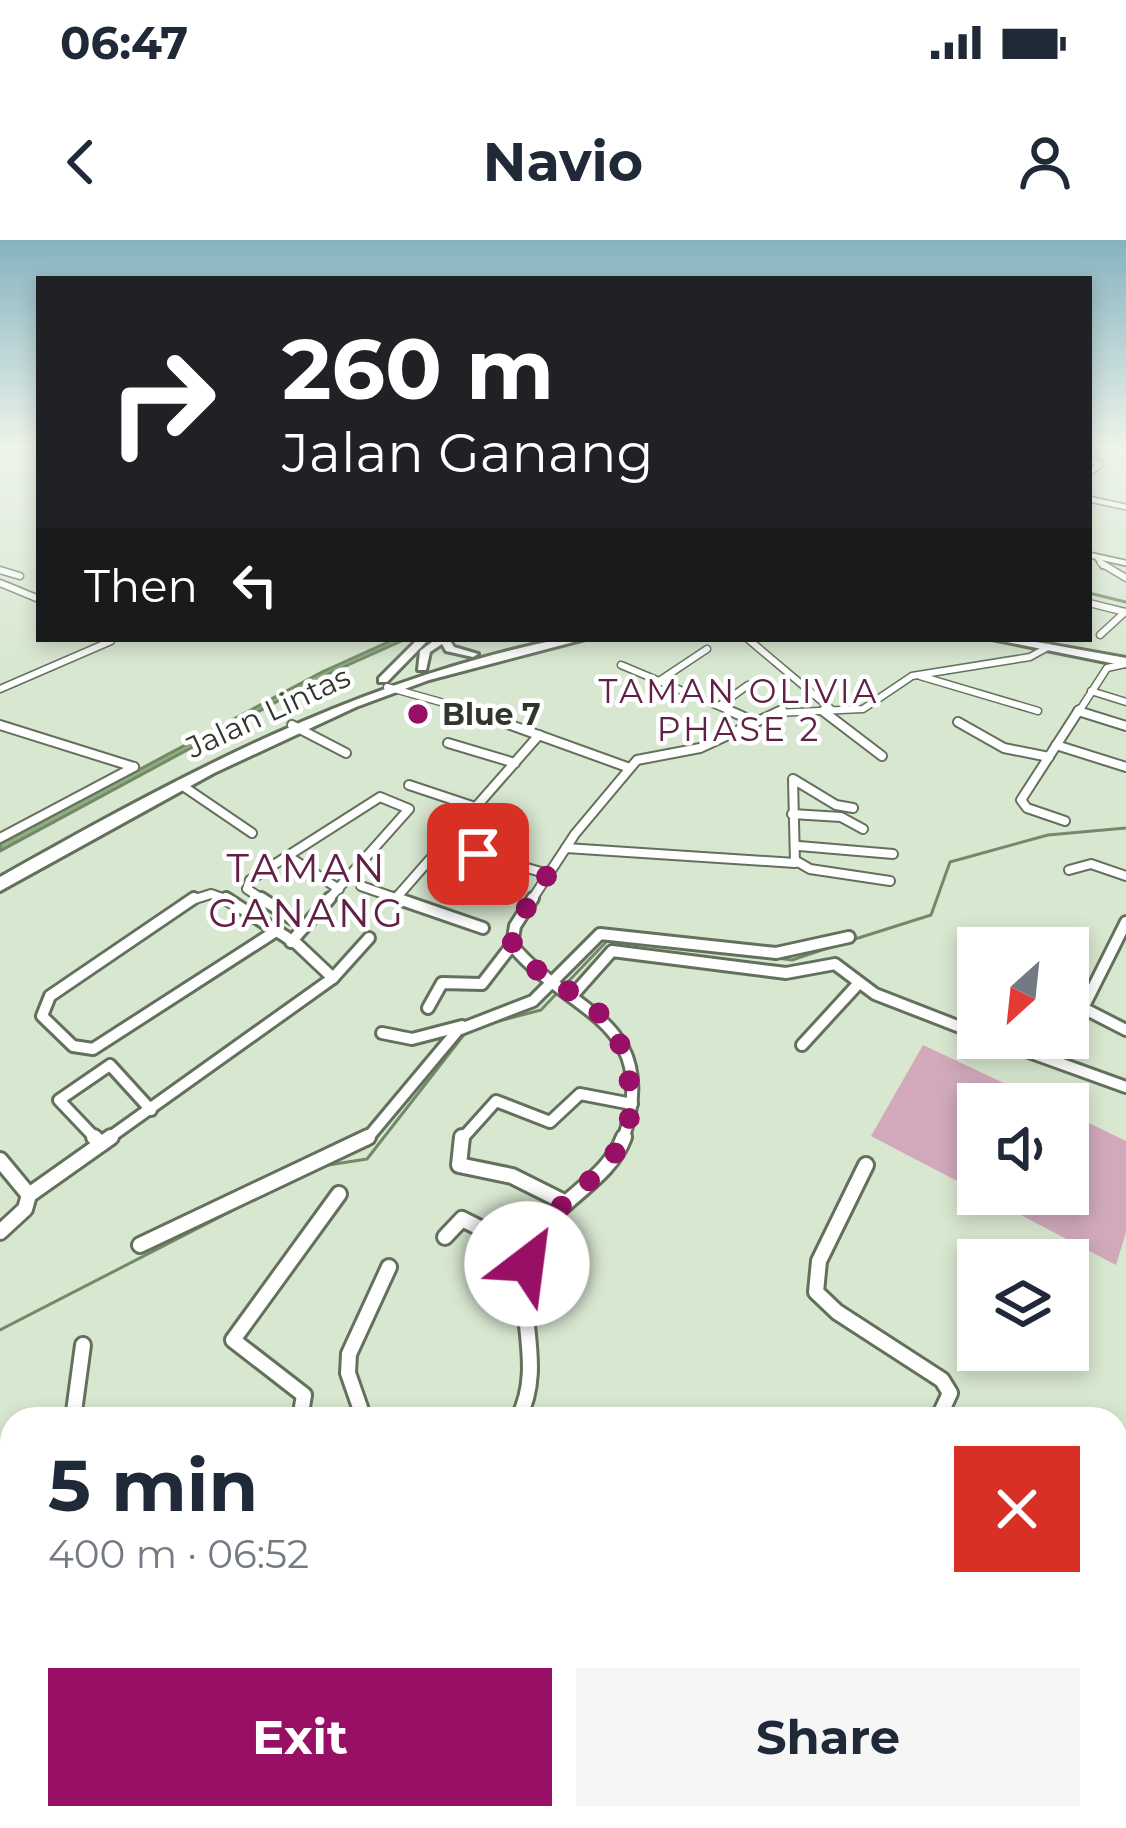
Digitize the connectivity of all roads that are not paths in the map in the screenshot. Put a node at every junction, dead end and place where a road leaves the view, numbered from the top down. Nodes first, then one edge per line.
1 (1093, 556) edge
2 (1126, 563) edge
3 (0, 569) edge
4 (20, 576) dead end
5 (1126, 578) edge
6 (0, 583) edge
7 (36, 598) edge
8 (1092, 604) edge
9 (1125, 612) edge
10 (1100, 635) dead end
11 (109, 642) edge
12 (421, 642) edge
13 (439, 642) edge
14 (446, 642) edge
15 (525, 642) edge
16 (567, 642) edge
17 (752, 642) edge
18 (1036, 645) edge
19 (707, 649) dead end
20 (472, 654) junction
21 (409, 655) junction
22 (1093, 656) junction
23 (1126, 661) edge
24 (621, 665) dead end
25 (1107, 668) junction
26 (916, 675) junction
27 (419, 678) junction
28 (658, 680) junction
29 (385, 684) junction
30 (748, 685) dead end
31 (0, 689) edge
32 (1091, 692) junction
33 (1126, 702) edge
34 (719, 706) junction
35 (820, 709) junction
36 (831, 709) junction
37 (1038, 711) dead end
38 (1078, 711) junction
39 (754, 721) junction
40 (288, 722) junction
41 (958, 722) dead end
42 (0, 724) edge
43 (1126, 726) edge
44 (539, 735) junction
45 (448, 743) dead end
46 (1056, 745) junction
47 (346, 753) dead end
48 (882, 756) dead end
49 (1049, 757) junction
50 (515, 763) junction
51 (627, 767) junction
52 (1126, 767) edge
53 (180, 784) junction
54 (409, 785) dead end
55 (476, 807) junction
56 (853, 808) dead end
57 (792, 814) junction
58 (1065, 821) dead end
59 (863, 829) dead end
60 (252, 833) dead end
61 (0, 838) edge
62 (443, 844) junction
63 (799, 846) junction
64 (566, 848) junction
65 (892, 854) dead end
66 (288, 856) junction
67 (798, 862) junction
68 (0, 870) edge
69 (1069, 870) dead end
70 (548, 874) junction
71 (1126, 876) edge
72 (890, 881) dead end
73 (0, 885) edge
74 (361, 886) dead end
75 (339, 889) junction
76 (396, 898) junction
77 (293, 919) dead end
78 (1126, 922) edge
79 (483, 928) dead end
80 (276, 932) junction
81 (849, 937) dead end
82 (369, 938) dead end
83 (291, 942) junction
84 (512, 945) junction
85 (333, 978) junction
86 (552, 983) junction
87 (858, 984) junction
88 (570, 995) junction
89 (428, 1008) dead end
90 (466, 1025) junction
91 (957, 1025) edge
92 (1126, 1030) edge
93 (382, 1033) dead end
94 (802, 1045) dead end
95 (1048, 1059) edge
96 (1126, 1087) edge
97 (632, 1104) junction
98 (151, 1110) junction
99 (101, 1144) junction
100 (0, 1160) edge
101 (866, 1165) dead end
102 (339, 1194) dead end
103 (29, 1196) junction
104 (566, 1203) junction
105 (0, 1232) edge
106 (445, 1237) dead end
107 (140, 1245) dead end
108 (530, 1253) junction
109 (389, 1267) dead end
110 (83, 1345) dead end
111 (75, 1407) edge
112 (302, 1407) edge
113 (363, 1407) edge
114 (525, 1407) edge
115 (944, 1407) edge

1 - 2 street
1 - 5 street
3 - 4 street
6 - 7 street
8 - 9 street
9 - 10 street
11 - 31 street
12 - 21 street
13 - 27 street
14 - 20 street
15 - 20 highway, Jalan Lintas
16 - 27 highway, Jalan Lintas
17 - 36 street
18 - 22 highway
18 - 23 highway
18 - 26 street
19 - 28 street
20 - 27 highway, Jalan Lintas
21 - 27 street
21 - 29 street
22 - 23 highway
22 - 25 street
23 - 25 street
24 - 28 street
25 - 32 street
26 - 36 street
26 - 37 street
27 - 29 highway, Jalan Lintas
27 - 44 street
28 - 34 street
29 - 40 highway, Jalan Lintas
29 - 40 highway, Jalan Lintas
30 - 34 street
32 - 33 street
32 - 38 street
34 - 39 street
35 - 36 street
35 - 39 street
35 - 48 street
38 - 43 street
38 - 46 street
39 - 51 street
40 - 47 street
40 - 53 highway, Jalan Lintas
40 - 68 highway, Jalan Lintas
41 - 49 street
42 - 61 street
44 - 50 street
44 - 51 street
45 - 50 street
46 - 49 street
46 - 52 street
49 - 58 street
50 - 55 street
51 - 64 street
53 - 60 street
53 - 73 highway, Jalan Lintas
54 - 55 street
55 - 62 street
56 - 57 street
57 - 59 street
57 - 63 street
62 - 70 street
62 - 76 street
63 - 65 street
63 - 67 street
64 - 67 street
64 - 70 street
66 - 75 street
66 - 75 street
66 - 77 street
67 - 72 street
69 - 71 street
70 - 84 street
74 - 76 street
75 - 83 street
76 - 79 street
78 - 92 street
80 - 80 street
80 - 83 street
81 - 86 street
82 - 85 street
83 - 85 street
84 - 86 street
84 - 89 street
85 - 98 street
86 - 88 street
86 - 90 street
87 - 88 street
87 - 91 street
87 - 94 street
88 - 97 street
90 - 93 street
90 - 107 street
95 - 96 street
97 - 104 street
97 - 104 street
98 - 99 street
98 - 99 street
99 - 103 street
100 - 103 street
101 - 115 street
102 - 112 street
103 - 105 street
104 - 108 street
106 - 108 street
108 - 114 street
109 - 113 street
110 - 111 street

